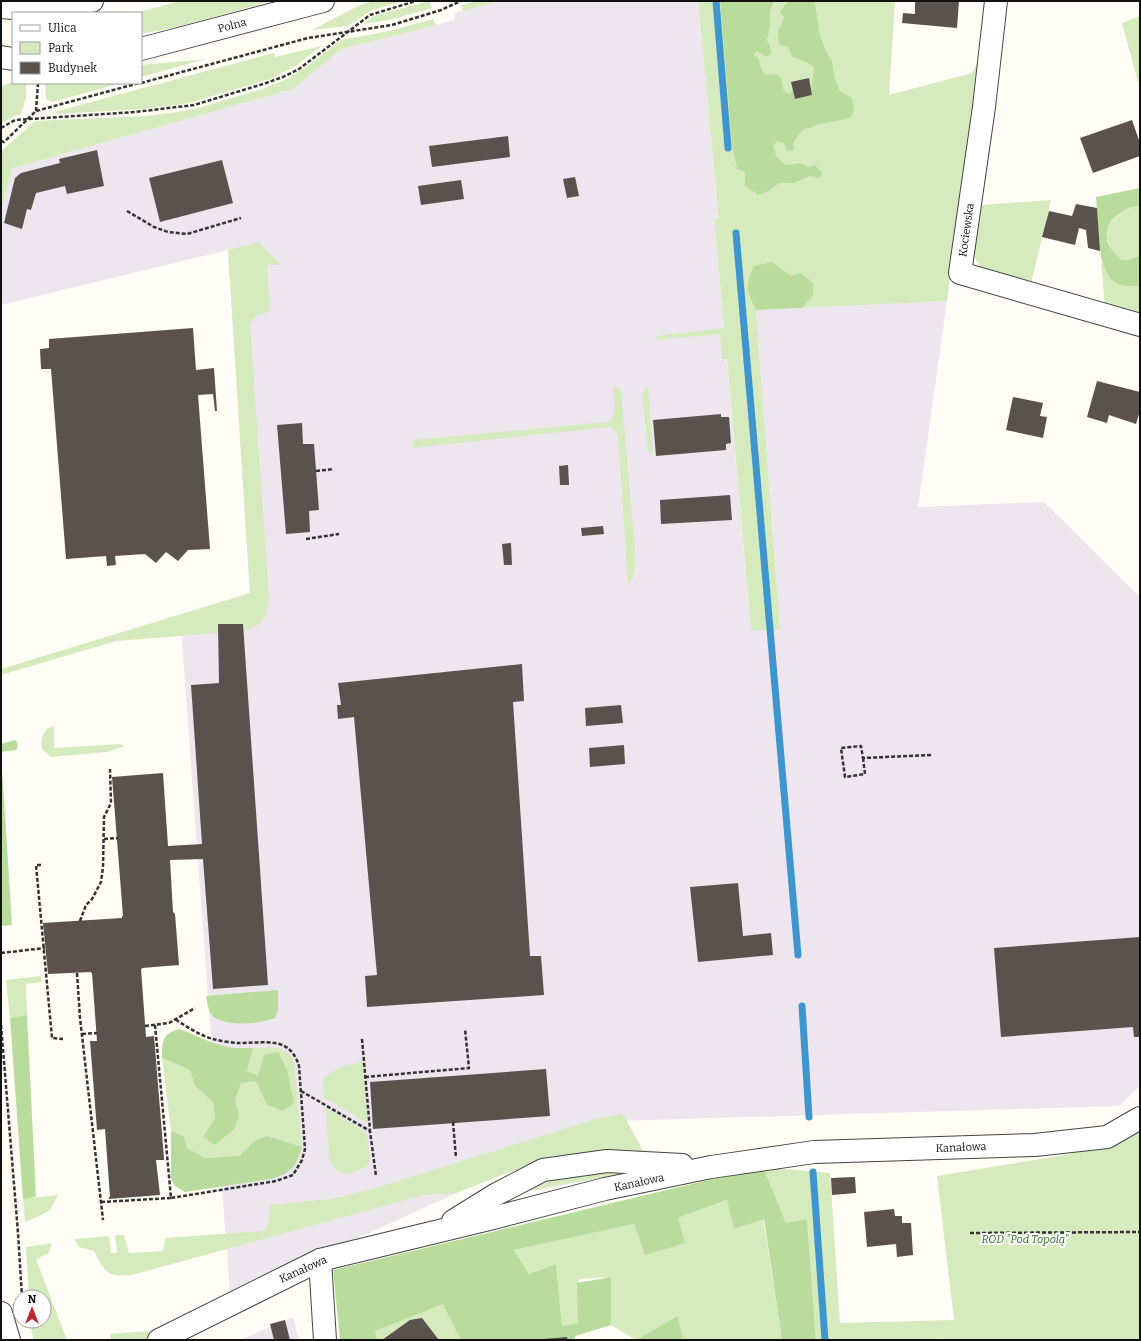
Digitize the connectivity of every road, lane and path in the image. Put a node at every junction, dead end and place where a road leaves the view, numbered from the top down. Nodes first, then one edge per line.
1 (92, 1) edge
2 (324, 1) edge
3 (416, 1) edge
4 (461, 1) edge
5 (996, 1) edge
6 (1, 7) edge
7 (348, 31) junction
8 (142, 49) edge
9 (1, 58) edge
10 (12, 59) edge
11 (142, 82) edge
12 (38, 84) edge
13 (136, 84) edge
14 (36, 111) junction
15 (27, 119) junction
16 (1, 128) edge
17 (2, 141) edge
18 (1, 145) edge
19 (127, 211) dead end
20 (240, 218) dead end
21 (1140, 325) edge
22 (334, 469) dead end
23 (316, 471) dead end
24 (339, 534) dead end
25 (306, 539) dead end
26 (932, 755) dead end
27 (863, 758) junction
28 (110, 768) dead end
29 (118, 838) dead end
30 (104, 840) junction
31 (41, 865) dead end
32 (80, 920) dead end
33 (44, 948) junction
34 (1, 953) edge
35 (77, 972) dead end
36 (195, 1008) dead end
37 (175, 1019) junction
38 (1, 1025) edge
39 (155, 1025) junction
40 (146, 1026) dead end
41 (465, 1029) dead end
42 (97, 1033) dead end
43 (82, 1034) junction
44 (63, 1039) dead end
45 (362, 1039) dead end
46 (365, 1077) junction
47 (301, 1091) junction
48 (1140, 1118) edge
49 (453, 1122) dead end
50 (370, 1131) junction
51 (456, 1158) dead end
52 (710, 1167) junction
53 (376, 1176) dead end
54 (171, 1198) junction
55 (101, 1202) junction
56 (103, 1220) dead end
57 (436, 1231) junction
58 (1140, 1232) edge
59 (970, 1233) dead end
60 (320, 1260) junction
61 (22, 1289) edge
62 (1, 1313) edge
63 (9, 1340) edge
64 (158, 1340) edge
65 (325, 1340) edge

1 - 6 street
2 - 8 street, Polna
3 - 7 path
4 - 7 path
5 - 21 street, Kociewska
7 - 11 path
7 - 15 path
9 - 10 street
12 - 14 path
13 - 14 path
14 - 15 path
15 - 16 path
15 - 17 path
17 - 18 path
19 - 20 path
22 - 23 path
24 - 25 path
26 - 27 path
27 - 27 path
28 - 30 path
29 - 30 path
30 - 32 path
31 - 33 path
33 - 34 path
33 - 44 path
35 - 43 path
36 - 37 path
37 - 39 path
37 - 47 path
38 - 61 path
39 - 40 path
39 - 54 path
41 - 46 path
42 - 43 path
43 - 55 path
45 - 46 path
46 - 50 path
47 - 50 path
47 - 54 path
48 - 52 street, Kanałowa
49 - 51 path
50 - 53 path
52 - 57 street, Kanałowa
52 - 57 street
54 - 55 path
55 - 56 path
57 - 60 street, Kanałowa
58 - 59 path
60 - 64 street, Kanałowa
60 - 65 street
62 - 63 street

